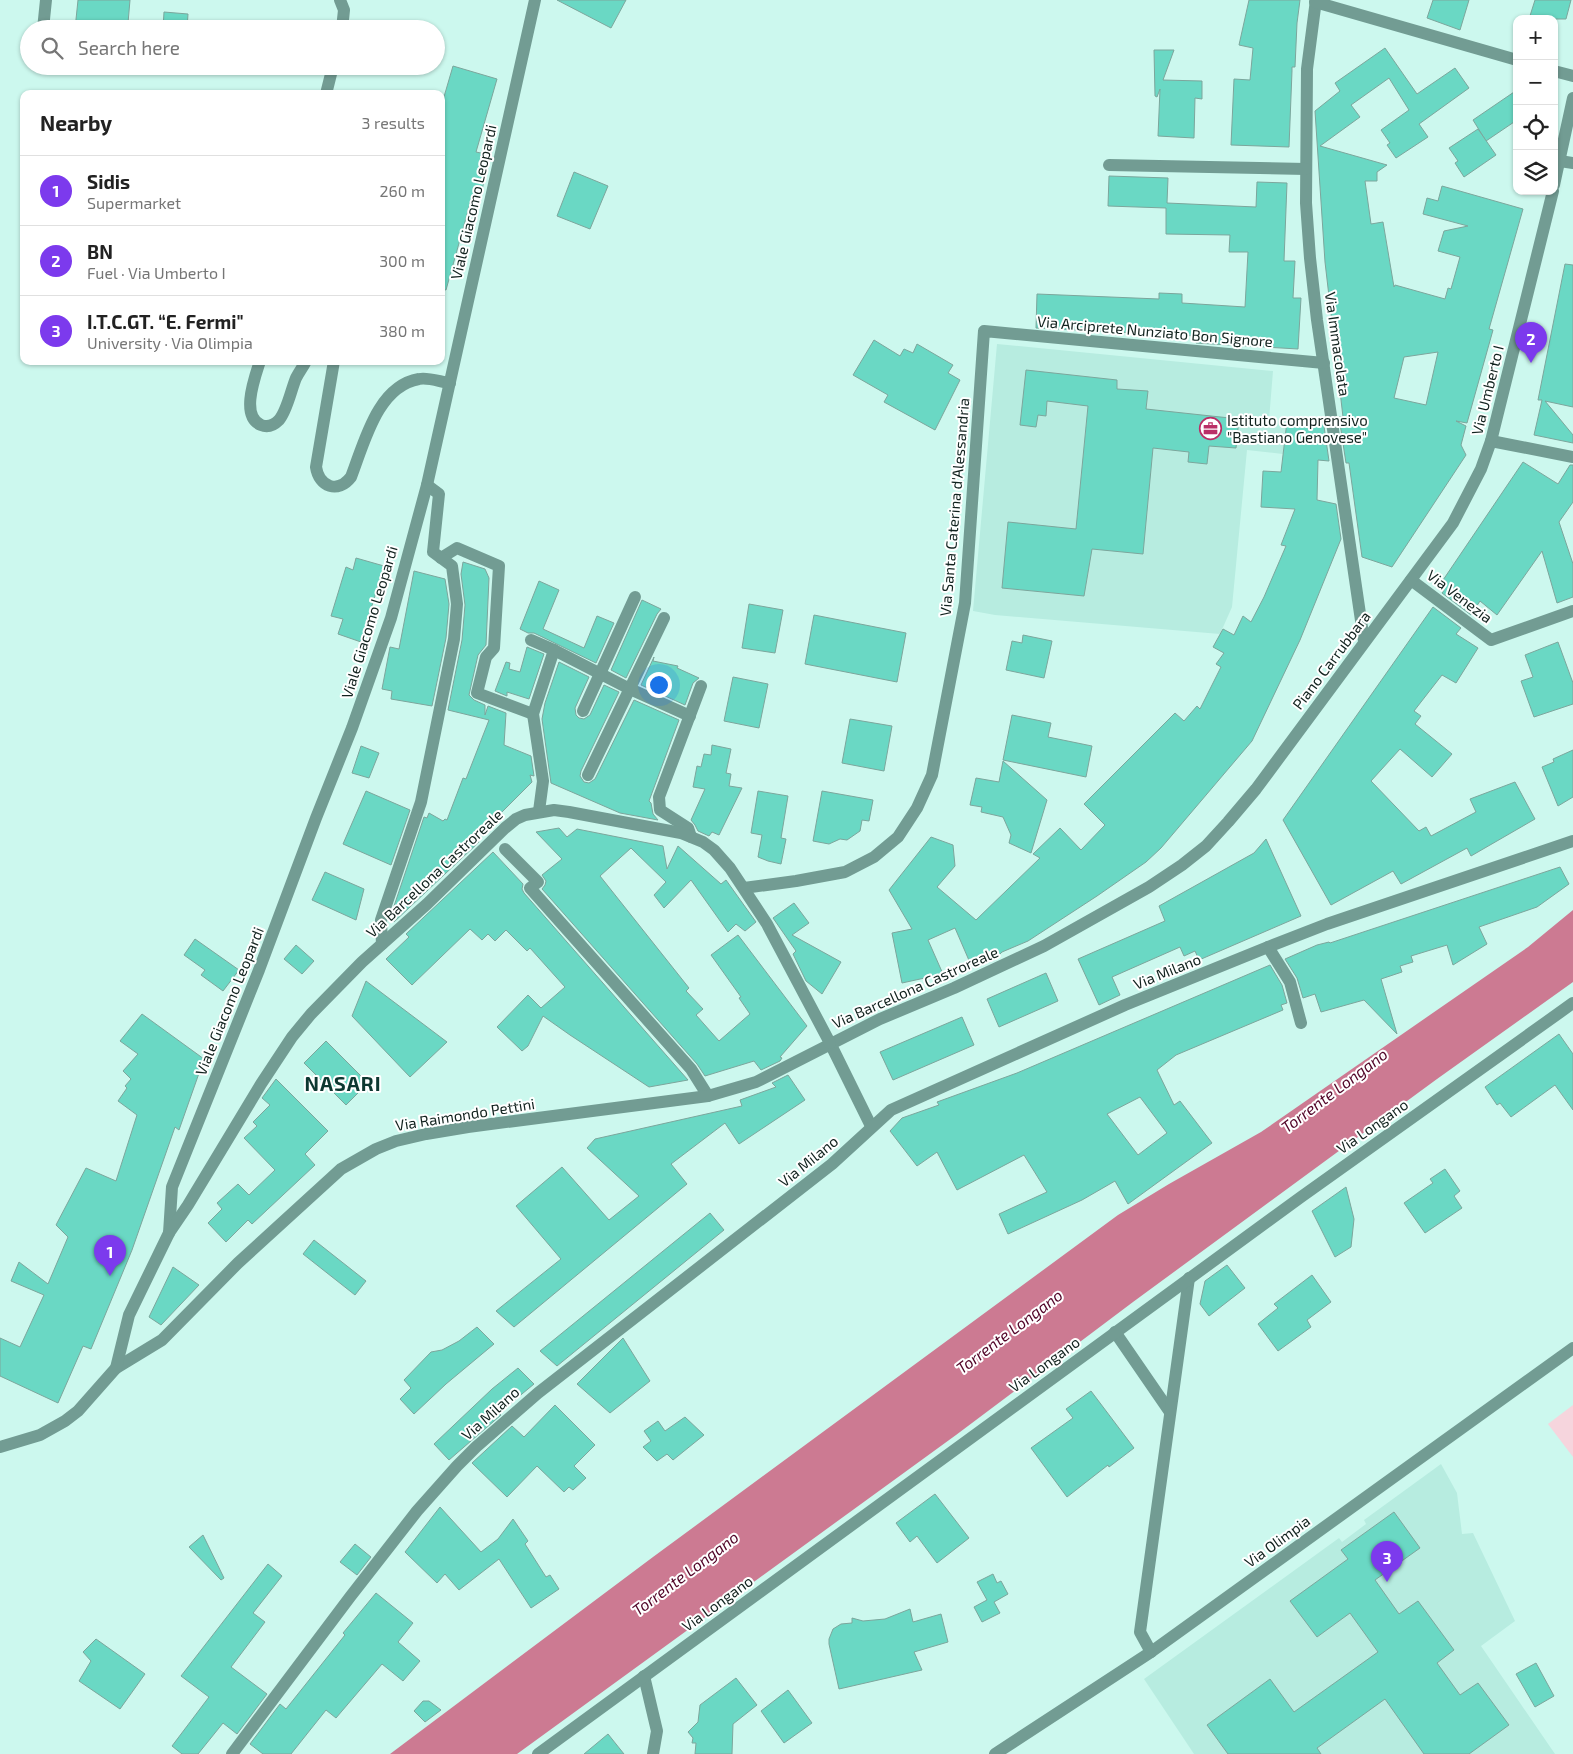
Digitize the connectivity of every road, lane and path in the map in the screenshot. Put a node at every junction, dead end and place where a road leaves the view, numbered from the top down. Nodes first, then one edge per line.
1 (46, 0) edge
2 (340, 0) edge
3 (535, 0) edge
4 (1316, 1) edge
5 (44, 20) edge
6 (343, 20) edge
7 (1513, 59) edge
8 (1558, 72) edge
9 (331, 75) edge
10 (1573, 76) edge
11 (327, 90) edge
12 (1573, 98) edge
13 (1567, 162) edge
14 (1109, 165) dead end
15 (1306, 169) junction
16 (1558, 178) edge
17 (1552, 195) edge
18 (984, 331) joint
19 (1324, 363) junction
20 (259, 365) edge
21 (304, 365) edge
22 (333, 365) edge
23 (450, 383) junction
24 (1491, 441) junction
25 (1573, 457) edge
26 (427, 485) junction
27 (441, 558) junction
28 (1412, 580) junction
29 (635, 597) dead end
30 (1573, 611) edge
31 (664, 618) dead end
32 (531, 640) dead end
33 (1364, 641) junction
34 (554, 650) junction
35 (601, 674) junction
36 (701, 686) dead end
37 (630, 689) junction
38 (583, 711) dead end
39 (533, 714) junction
40 (690, 716) junction
41 (1277, 760) joint
42 (588, 775) dead end
43 (539, 812) junction
44 (692, 837) junction
45 (1573, 841) edge
46 (505, 850) dead end
47 (744, 888) junction
48 (382, 944) junction
49 (1268, 947) junction
50 (1573, 1003) edge
51 (1301, 1023) dead end
52 (830, 1043) junction
53 (708, 1096) junction
54 (871, 1126) junction
55 (169, 1233) junction
56 (1189, 1278) junction
57 (1115, 1332) junction
58 (1573, 1348) edge
59 (116, 1368) junction
60 (1170, 1412) junction
61 (0, 1447) edge
62 (1151, 1652) junction
63 (644, 1676) junction
64 (232, 1754) edge
65 (538, 1754) edge
66 (653, 1754) edge
67 (996, 1754) edge

1 - 5 street
2 - 6 street
3 - 23 street, Viale Giacomo Leopardi
4 - 7 street
4 - 15 street, Via Immacolata
8 - 10 street
9 - 11 street
12 - 13 street
13 - 16 street
14 - 15 street
15 - 19 street, Via Immacolata
17 - 24 street, Via Umberto I
18 - 19 street, Via Arciprete Nunziato Bon Signore
18 - 47 street, Via Santa Caterina d'Alessandria
19 - 33 street, Via Immacolata
20 - 21 street
22 - 23 street
23 - 26 street, Viale Giacomo Leopardi
24 - 25 street
24 - 28 street, Via Umberto I
26 - 27 street
26 - 55 street, Viale Giacomo Leopardi
27 - 39 street
27 - 48 street
28 - 30 street, Via Venezia
28 - 33 street, Piano Carrubbara
29 - 35 street
31 - 37 street
32 - 34 street
33 - 41 street, Piano Carrubbara
34 - 35 street
34 - 39 street
35 - 37 street
35 - 38 street
36 - 40 street
37 - 40 street
37 - 42 street
39 - 43 street
40 - 44 street
41 - 52 street, Via Barcellona Castroreale
43 - 44 street, Via Barcellona Castroreale
43 - 48 street, Via Barcellona Castroreale
44 - 47 street, Via Barcellona Castroreale
45 - 49 street, Via Milano
46 - 53 street
47 - 52 street, Via Barcellona Castroreale
48 - 55 street, Via Barcellona Castroreale
49 - 51 street
49 - 54 street, Via Milano
50 - 56 street, Via Longano
52 - 53 street, Via Raimondo Pettini
52 - 54 street
53 - 59 street, Via Raimondo Pettini
54 - 64 street, Via Milano
55 - 59 street, Via Barcellona Castroreale
56 - 57 street, Via Longano
56 - 60 street
57 - 60 street
57 - 63 street, Via Longano
58 - 62 street, Via Olimpia
59 - 61 street, Via Barcellona Castroreale
60 - 62 street
62 - 67 street, Via Olimpia
63 - 65 street, Via Longano
63 - 66 street

